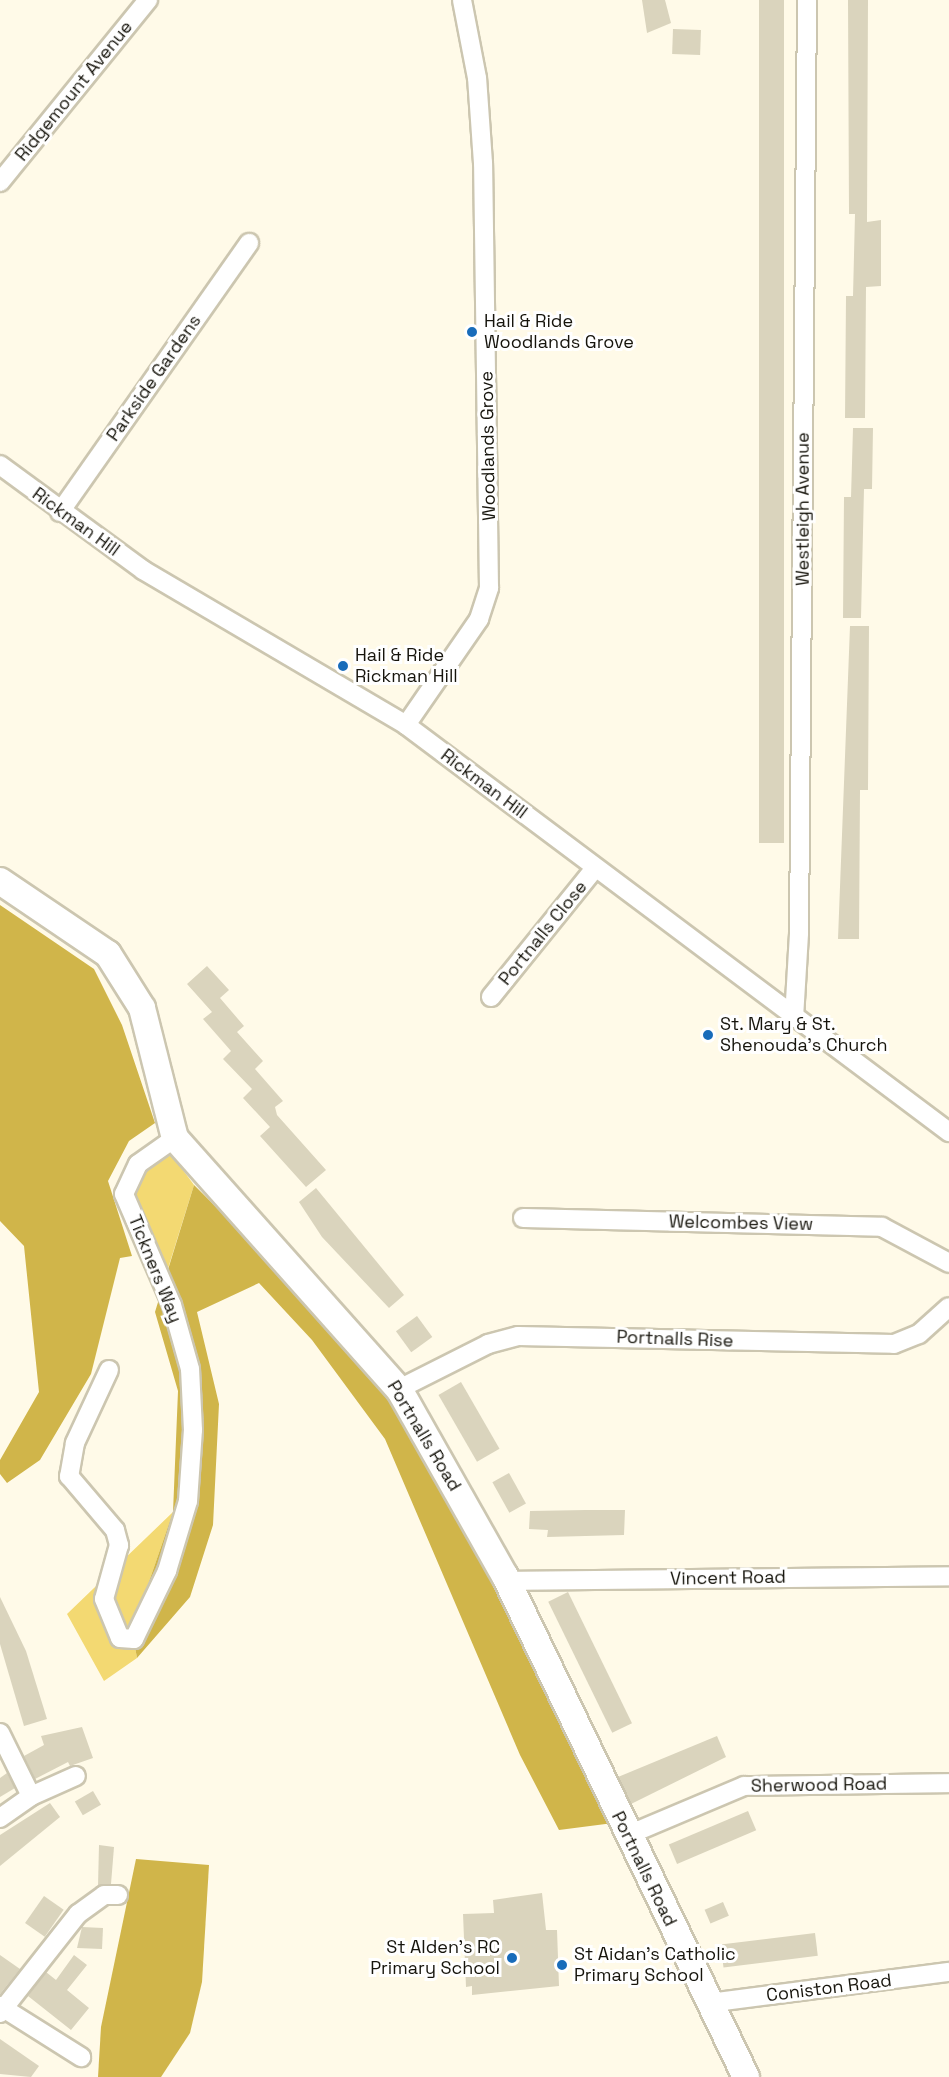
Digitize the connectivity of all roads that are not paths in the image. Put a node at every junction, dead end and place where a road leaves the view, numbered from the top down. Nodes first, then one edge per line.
1 (148, 0) edge
2 (462, 0) edge
3 (807, 0) edge
4 (0, 182) edge
5 (249, 243) dead end
6 (0, 465) edge
7 (60, 512) junction
8 (406, 725) junction
9 (595, 868) junction
10 (0, 881) edge
11 (491, 998) dead end
12 (794, 1018) junction
13 (949, 1132) edge
14 (175, 1138) junction
15 (523, 1218) dead end
16 (949, 1263) edge
17 (949, 1307) edge
18 (109, 1370) dead end
19 (399, 1389) junction
20 (949, 1575) edge
21 (507, 1581) junction
22 (0, 1733) edge
23 (76, 1776) dead end
24 (949, 1783) edge
25 (31, 1796) junction
26 (0, 1818) edge
27 (628, 1835) junction
28 (118, 1895) dead end
29 (949, 1972) edge
30 (709, 2003) junction
31 (1, 2009) edge
32 (81, 2057) dead end
33 (746, 2077) edge

1 - 4 street, Ridgemount Avenue
2 - 8 street, Woodlands Grove
3 - 12 street, Westleigh Avenue
5 - 7 street, Parkside Gardens
6 - 7 street, Rickman Hill
7 - 8 street, Rickman Hill
8 - 9 street, Rickman Hill
9 - 11 street, Portnalls Close
9 - 12 street, Rickman Hill
10 - 14 street, Portnalls Road
12 - 13 street, Rickman Hill
14 - 18 street, Tickners Way
14 - 19 street, Portnalls Road
15 - 16 street, Welcombes View
17 - 19 street, Portnalls Rise
19 - 21 street, Portnalls Road
20 - 21 street, Vincent Road
21 - 27 street, Portnalls Road
22 - 25 street
23 - 25 street
24 - 27 street, Sherwood Road
25 - 26 street
27 - 30 street, Portnalls Road
28 - 31 street
29 - 30 street, Coniston Road
30 - 33 street, Portnalls Road
31 - 32 street

